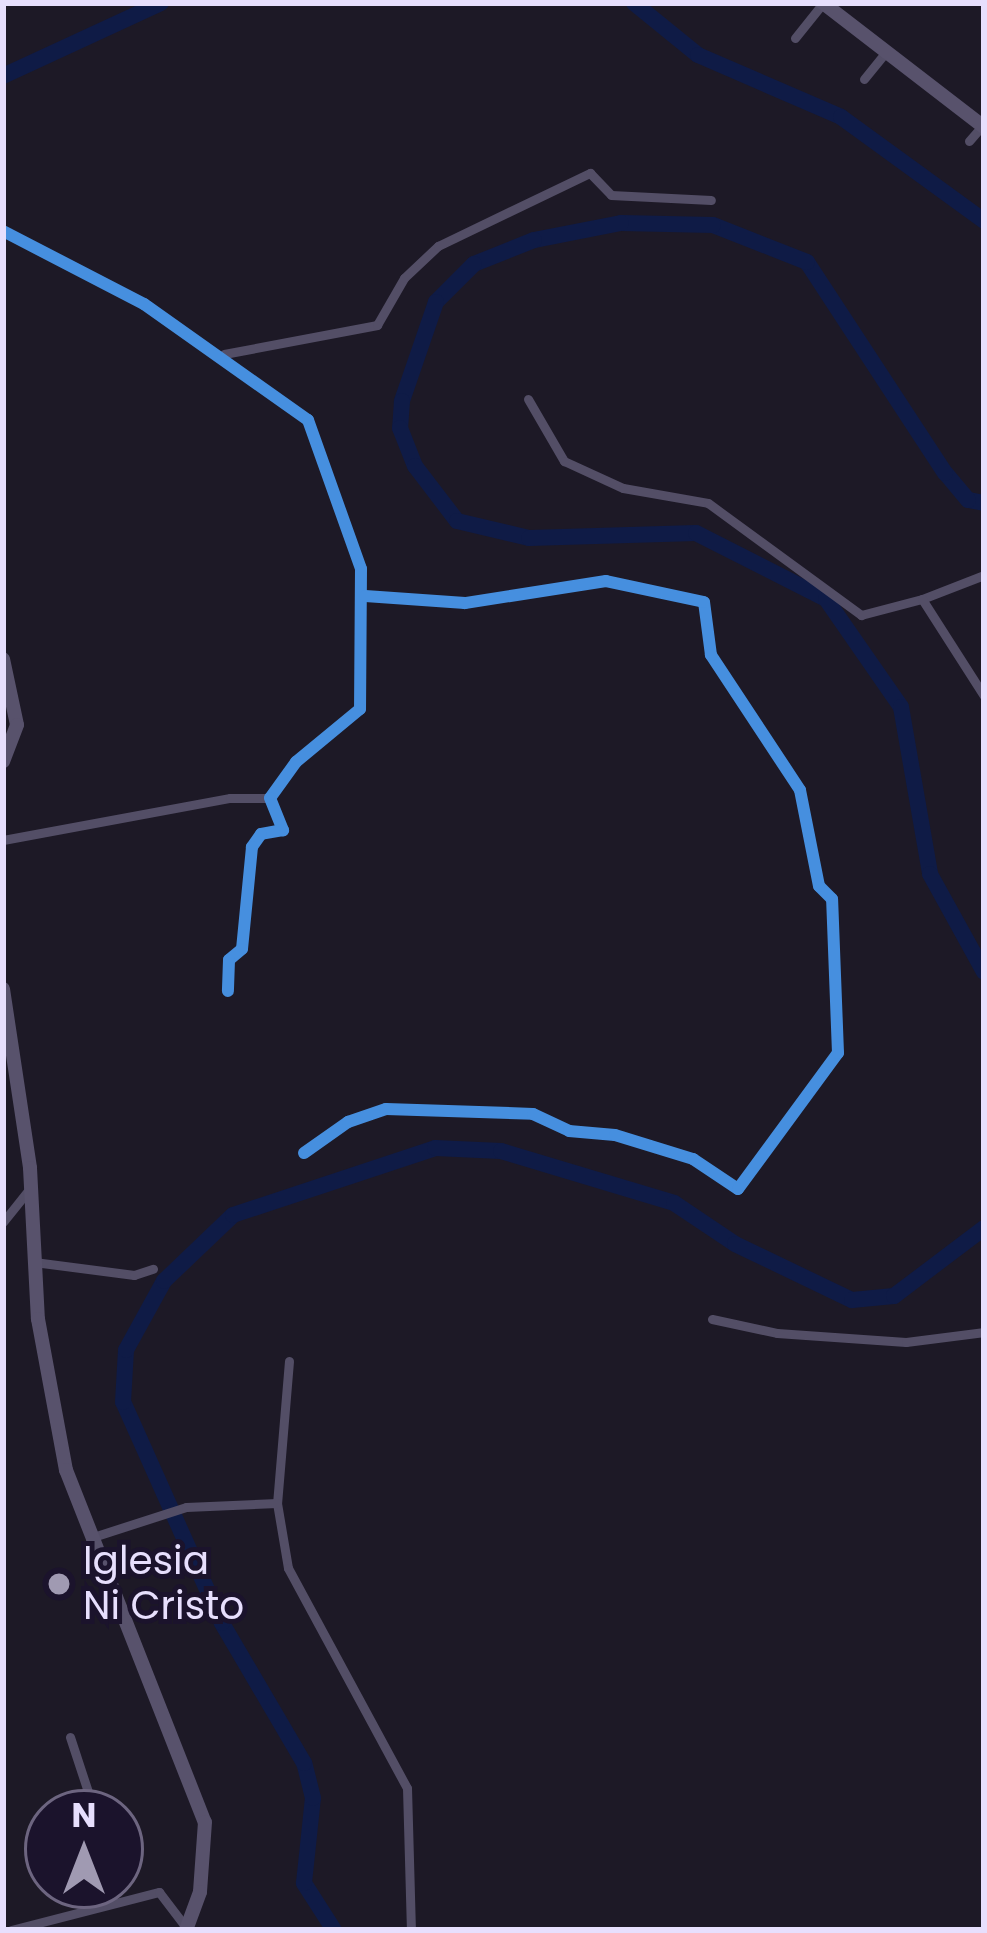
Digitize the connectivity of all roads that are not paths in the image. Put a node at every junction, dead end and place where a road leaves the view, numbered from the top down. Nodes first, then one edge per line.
1 (825, 12) edge
2 (795, 38) dead end
3 (882, 57) junction
4 (864, 79) dead end
5 (982, 127) edge
6 (969, 141) dead end
7 (711, 200) dead end
8 (3, 231) edge
9 (224, 354) junction
10 (528, 399) dead end
11 (984, 575) edge
12 (365, 596) junction
13 (922, 599) junction
14 (3, 659) edge
15 (984, 696) edge
16 (3, 760) edge
17 (270, 798) junction
18 (3, 840) edge
19 (3, 989) edge
20 (228, 991) dead end
21 (304, 1153) dead end
22 (31, 1187) junction
23 (3, 1222) edge
24 (34, 1262) junction
25 (153, 1269) dead end
26 (712, 1319) dead end
27 (984, 1333) edge
28 (289, 1361) dead end
29 (277, 1502) junction
30 (89, 1538) junction
31 (70, 1737) dead end
32 (87, 1789) edge
33 (144, 1892) edge
34 (70, 1909) edge
35 (186, 1928) edge
36 (10, 1930) edge
37 (410, 1930) edge

1 - 2 street
1 - 3 street
3 - 4 street
3 - 5 street
5 - 6 street
7 - 9 street
8 - 9 street
9 - 12 street
10 - 13 street
11 - 13 street
12 - 17 street
12 - 21 street
13 - 15 street
14 - 16 street
17 - 18 street
17 - 20 street
19 - 22 street
22 - 23 street
22 - 24 street
24 - 25 street
24 - 30 street
26 - 27 street
28 - 29 street
29 - 30 street
29 - 37 street
30 - 35 street
31 - 32 street
33 - 35 street
34 - 36 street

